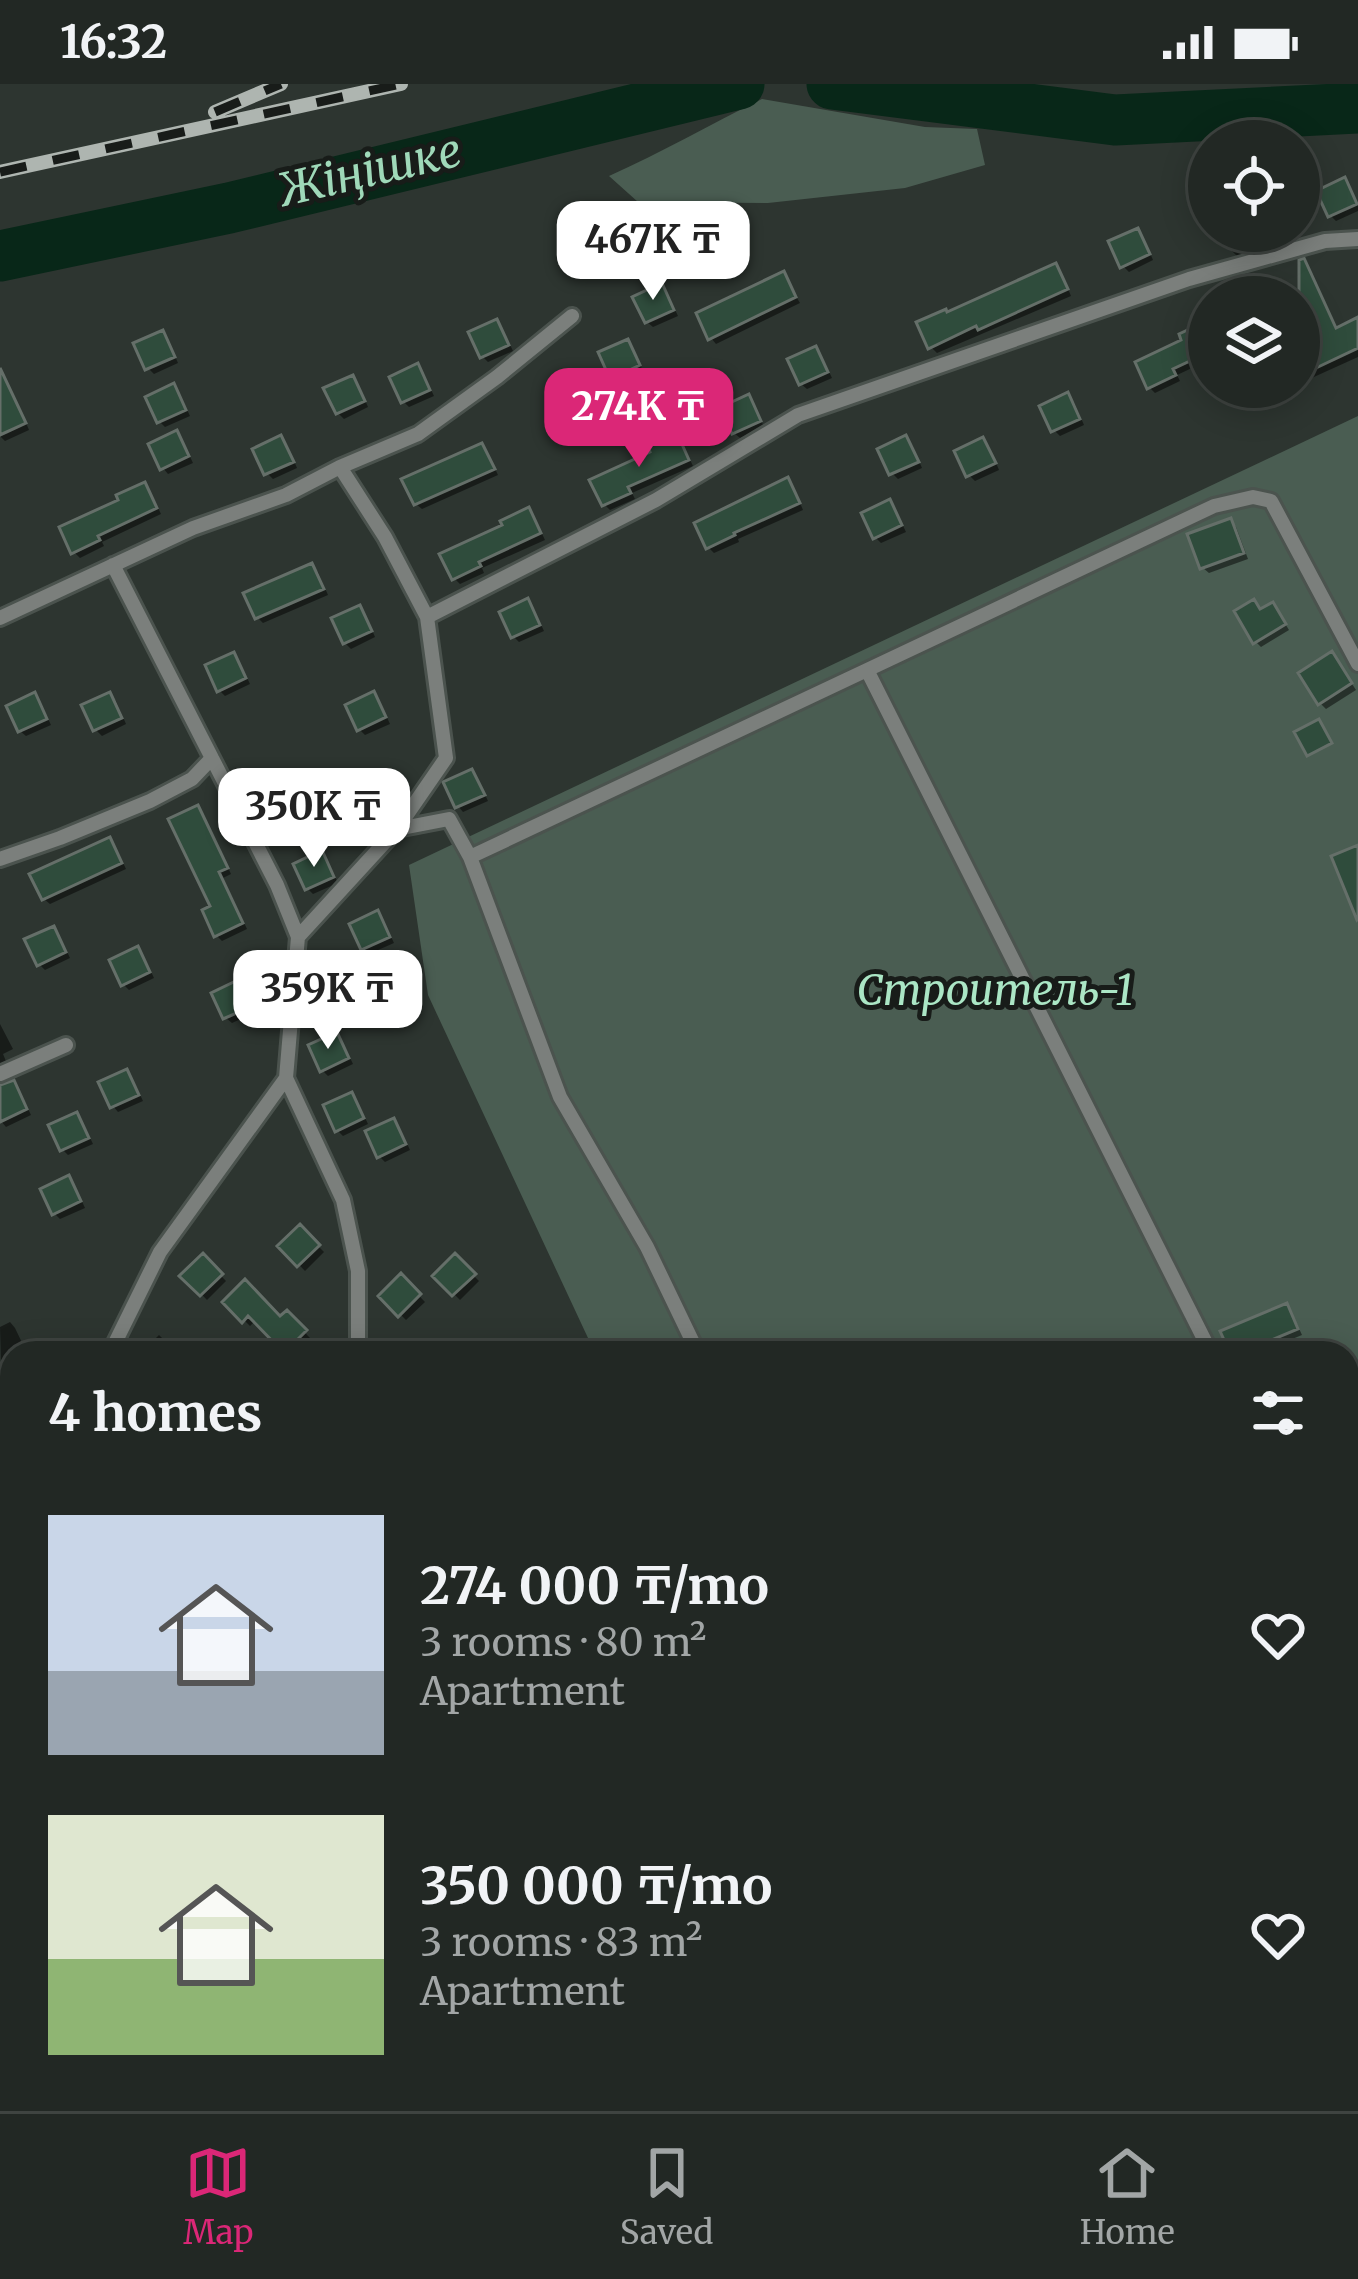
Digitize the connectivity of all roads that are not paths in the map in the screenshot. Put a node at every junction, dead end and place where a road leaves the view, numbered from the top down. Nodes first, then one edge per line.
1 (1358, 239) edge
2 (572, 316) dead end
3 (340, 467) junction
4 (113, 565) junction
5 (428, 617) junction
6 (0, 618) edge
7 (1358, 664) edge
8 (867, 670) junction
9 (212, 758) junction
10 (397, 829) junction
11 (470, 857) junction
12 (0, 859) edge
13 (298, 937) junction
14 (66, 1045) dead end
15 (0, 1074) edge
16 (286, 1078) junction
17 (116, 1341) edge
18 (358, 1341) edge
19 (692, 1341) edge
20 (1205, 1341) edge

1 - 5 lane
2 - 3 lane
3 - 4 lane
3 - 5 lane
4 - 6 lane
4 - 9 lane
5 - 10 lane
7 - 8 lane
8 - 11 lane
8 - 20 lane
9 - 12 lane
9 - 13 lane
10 - 11 lane
10 - 13 lane
11 - 19 lane
13 - 16 lane
14 - 15 lane
16 - 17 lane
16 - 18 lane

